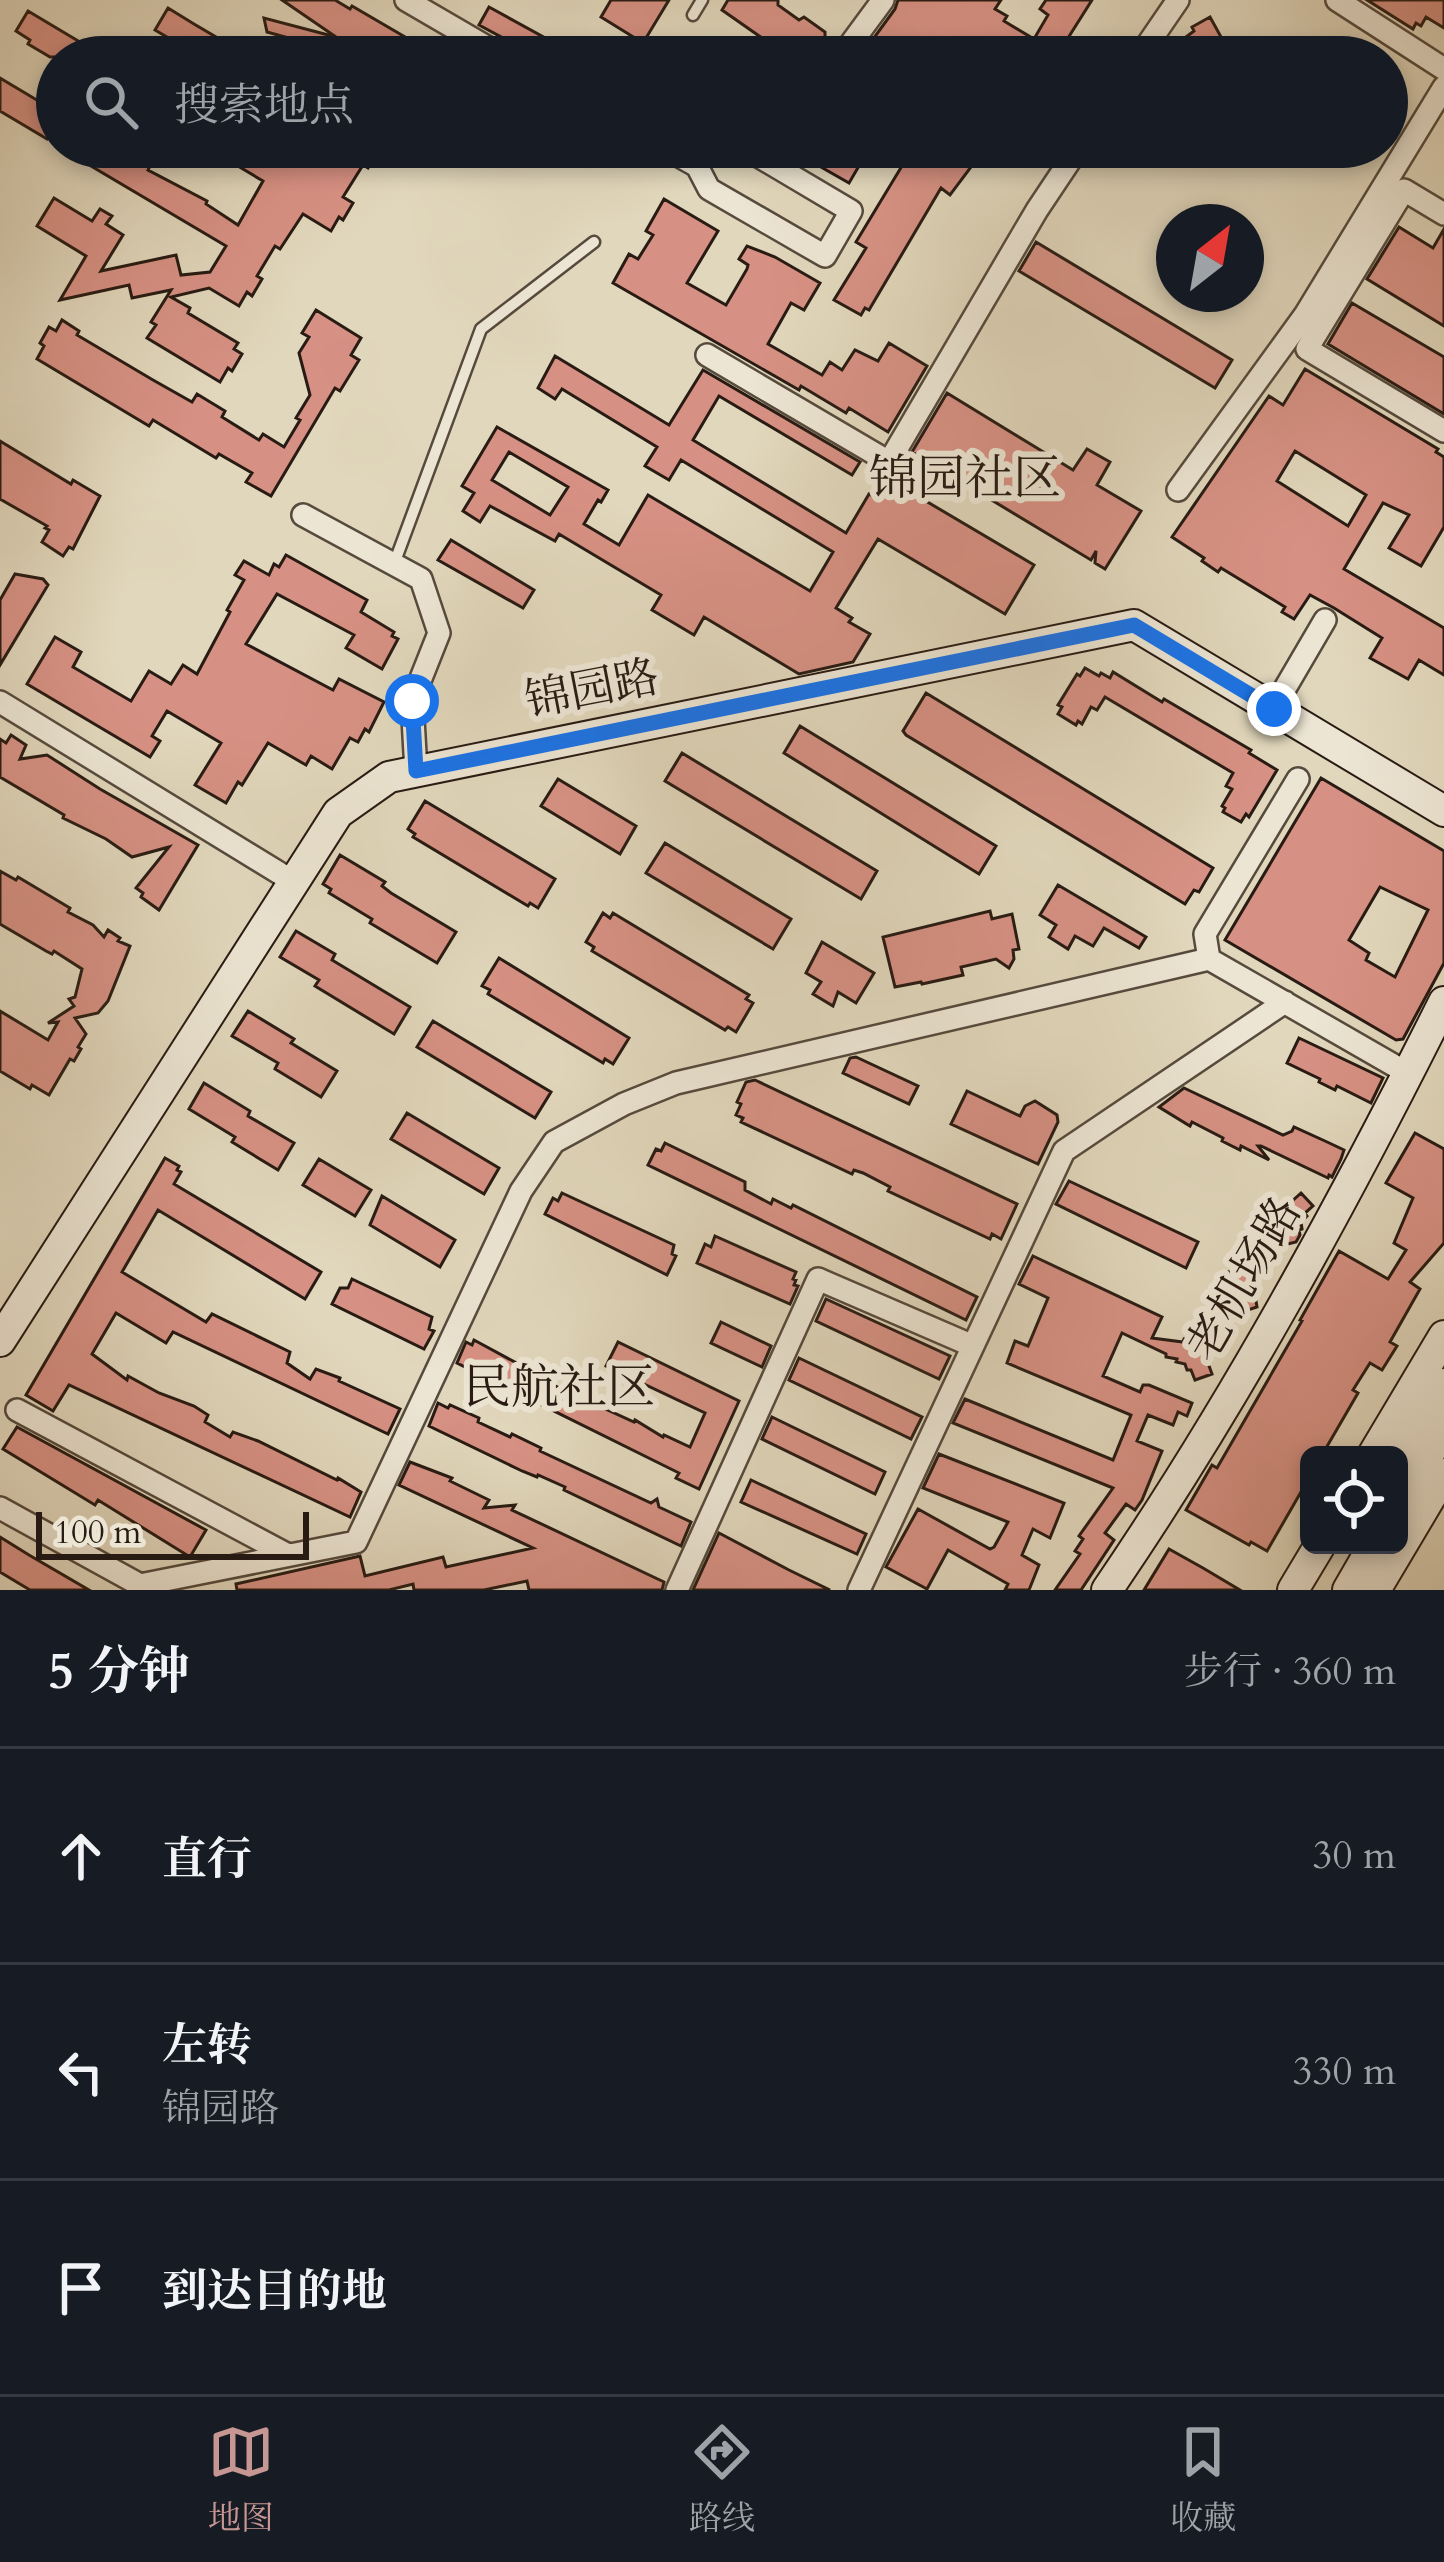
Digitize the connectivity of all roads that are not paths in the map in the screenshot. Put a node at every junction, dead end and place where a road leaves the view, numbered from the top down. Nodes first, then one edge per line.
1 (406, 0) edge
2 (702, 0) edge
3 (883, 0) edge
4 (1178, 0) edge
5 (1337, 0) edge
6 (693, 15) dead end
7 (468, 36) edge
8 (856, 36) edge
9 (1153, 36) edge
10 (1393, 36) edge
11 (1408, 46) edge
12 (1444, 69) edge
13 (1444, 87) edge
14 (1408, 146) edge
15 (698, 168) edge
16 (778, 168) edge
17 (1065, 168) edge
18 (1395, 168) edge
19 (1444, 214) edge
20 (594, 242) dead end
21 (707, 355) dead end
22 (1444, 431) edge
23 (1178, 490) dead end
24 (304, 515) dead end
25 (394, 564) junction
26 (1325, 620) dead end
27 (0, 702) edge
28 (1274, 709) junction
29 (416, 771) junction
30 (1298, 779) dead end
31 (1444, 811) edge
32 (294, 881) junction
33 (1209, 958) junction
34 (1285, 1002) junction
35 (1444, 1003) edge
36 (1408, 1074) junction
37 (1444, 1336) edge
38 (0, 1341) edge
39 (973, 1346) junction
40 (1444, 1384) edge
41 (17, 1410) dead end
42 (1444, 1428) edge
43 (1378, 1446) edge
44 (1408, 1447) edge
45 (1444, 1474) edge
46 (1408, 1488) edge
47 (0, 1508) edge
48 (1315, 1554) edge
49 (1347, 1554) edge
50 (1369, 1554) edge
51 (288, 1555) junction
52 (144, 1587) edge
53 (677, 1590) edge
54 (859, 1590) edge
55 (1107, 1590) edge
56 (1293, 1590) edge
57 (1327, 1590) edge
58 (1348, 1590) edge
59 (1375, 1590) edge

1 - 7 street
2 - 6 lane
3 - 8 street
4 - 9 street
5 - 10 street
11 - 12 street
13 - 14 street
15 - 16 street
17 - 21 street
18 - 23 street
19 - 22 street
20 - 25 lane
24 - 25 street
25 - 29 street
26 - 28 street
27 - 32 street
28 - 29 street, 锦园路
28 - 31 street, 锦园路
29 - 32 street, 锦园路
30 - 33 street
32 - 38 street, 锦园路
33 - 34 street
33 - 51 street
34 - 36 street
34 - 39 street
35 - 36 street, 老机场路
36 - 55 street, 老机场路
37 - 43 street
39 - 53 street
39 - 54 street
40 - 44 street
41 - 51 street
42 - 46 street
45 - 59 street
47 - 52 street
48 - 56 street
49 - 57 street
50 - 58 street
51 - 52 street

